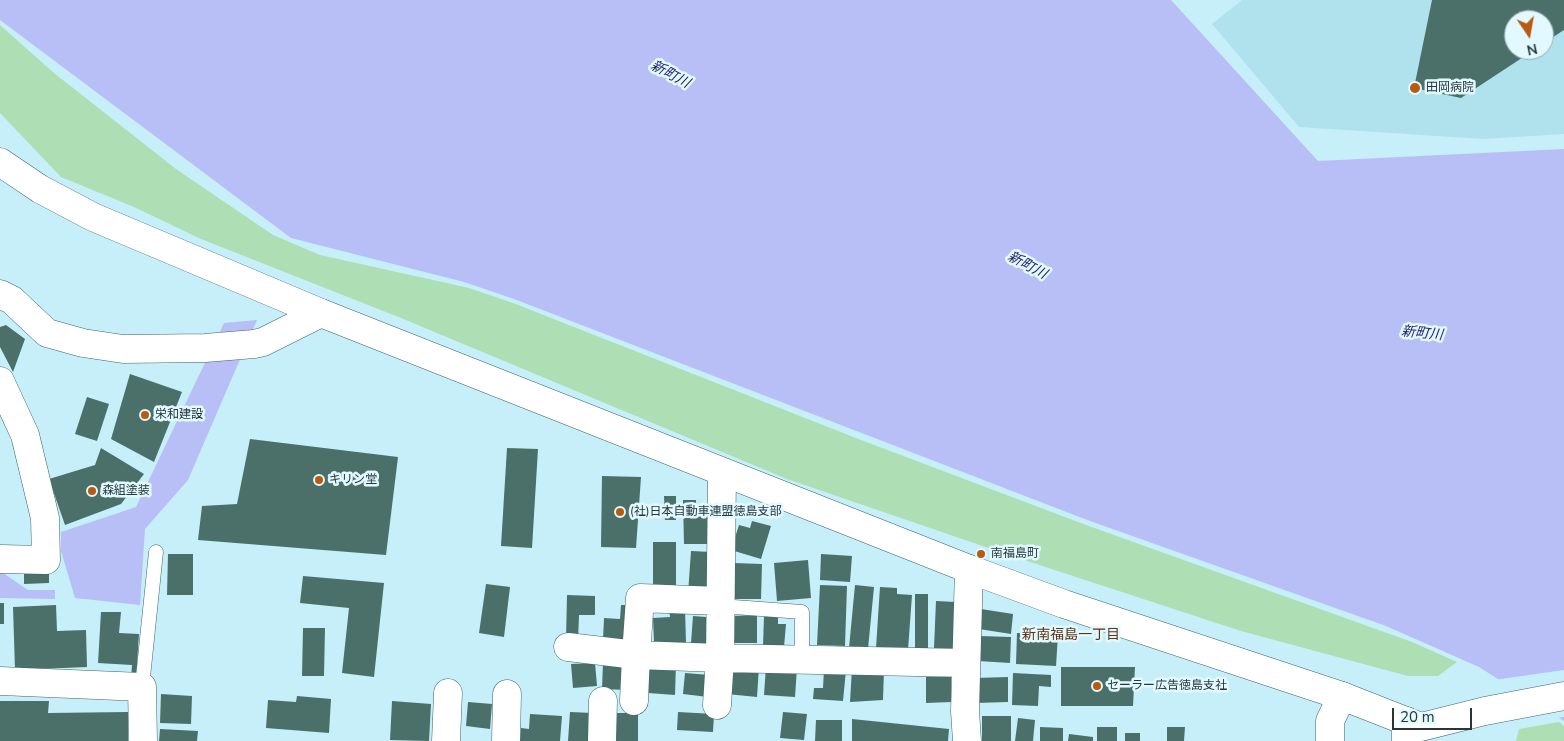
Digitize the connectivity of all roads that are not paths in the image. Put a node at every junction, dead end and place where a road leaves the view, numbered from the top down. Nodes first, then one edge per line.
1 (0, 162) edge
2 (0, 294) edge
3 (321, 314) junction
4 (0, 380) edge
5 (722, 473) junction
6 (156, 552) dead end
7 (0, 559) edge
8 (969, 569) junction
9 (720, 604) junction
10 (568, 648) dead end
11 (636, 655) junction
12 (720, 658) junction
13 (802, 660) junction
14 (966, 663) junction
15 (0, 681) edge
16 (142, 688) junction
17 (448, 693) dead end
18 (506, 694) dead end
19 (1342, 696) junction
20 (1564, 696) edge
21 (603, 701) dead end
22 (634, 701) dead end
23 (717, 705) dead end
24 (1419, 732) edge
25 (143, 741) edge
26 (446, 741) edge
27 (506, 741) edge
28 (602, 741) edge
29 (967, 741) edge
30 (1330, 741) edge

1 - 3 street
2 - 3 street
3 - 5 street
4 - 7 street
5 - 8 street
5 - 9 street
6 - 16 lane
8 - 14 street
8 - 19 street
9 - 11 street
9 - 12 street
9 - 13 lane
10 - 11 street
11 - 12 street
11 - 22 street
12 - 13 street
12 - 23 street
13 - 14 street
14 - 29 street
15 - 16 street
16 - 25 street
17 - 26 street
18 - 27 street
19 - 24 street
19 - 30 street
20 - 24 street
21 - 28 street

